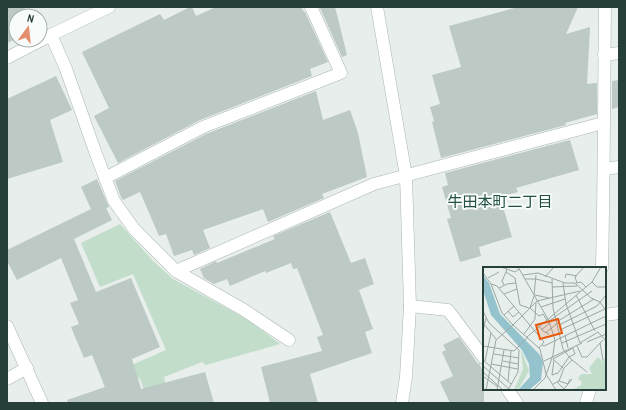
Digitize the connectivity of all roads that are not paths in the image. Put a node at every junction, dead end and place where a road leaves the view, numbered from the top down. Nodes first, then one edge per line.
1 (109, 7) edge
2 (312, 7) edge
3 (377, 7) edge
4 (605, 7) edge
5 (51, 35) junction
6 (619, 53) edge
7 (604, 55) junction
8 (7, 58) edge
9 (603, 123) junction
10 (619, 167) edge
11 (604, 169) junction
12 (406, 176) junction
13 (105, 178) junction
14 (602, 267) edge
15 (176, 271) junction
16 (410, 306) junction
17 (619, 313) edge
18 (606, 315) edge
19 (7, 326) edge
20 (290, 340) dead end
21 (483, 357) edge
22 (26, 368) junction
23 (7, 379) edge
24 (508, 390) edge
25 (590, 390) edge
26 (42, 403) edge
27 (402, 403) edge
28 (517, 403) edge
29 (586, 403) edge

1 - 5 street
2 - 13 street
3 - 12 street
4 - 7 street
5 - 8 street
5 - 13 street
6 - 7 street
7 - 9 street
9 - 11 street
9 - 12 street
10 - 11 street
11 - 14 street
12 - 15 street
12 - 16 street
13 - 15 street
15 - 20 street
16 - 21 street
16 - 27 street
17 - 18 street
19 - 22 street
22 - 23 street
22 - 26 street
24 - 28 street
25 - 29 street

